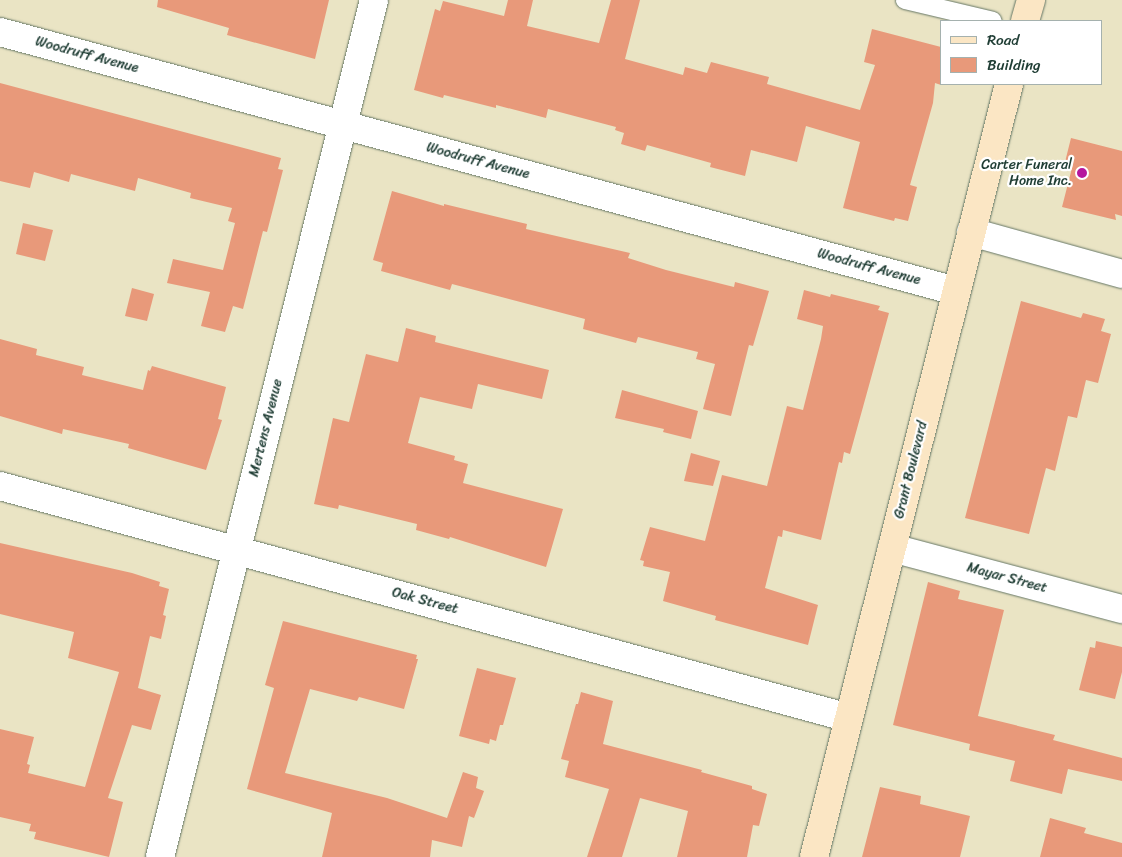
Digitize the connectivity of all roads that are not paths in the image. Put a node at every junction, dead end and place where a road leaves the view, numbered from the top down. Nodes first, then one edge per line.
1 (374, 0) edge
2 (905, 0) edge
3 (1031, 0) edge
4 (989, 20) edge
5 (1025, 20) edge
6 (0, 32) edge
7 (1009, 85) edge
8 (342, 124) junction
9 (971, 232) junction
10 (1122, 274) edge
11 (956, 291) junction
12 (0, 486) edge
13 (892, 548) junction
14 (236, 549) junction
15 (1122, 609) edge
16 (849, 718) junction
17 (160, 857) edge
18 (814, 857) edge

1 - 8 street, Mertens Avenue
2 - 4 lane
3 - 5 street
6 - 8 street, Woodruff Avenue
7 - 9 street, Grant Boulevard
8 - 11 street, Woodruff Avenue
8 - 14 street, Mertens Avenue
9 - 10 street
9 - 11 street, Grant Boulevard
11 - 13 street, Grant Boulevard
12 - 14 street, Oak Street
13 - 15 street, Mayar Street
13 - 16 street, Grant Boulevard
14 - 16 street, Oak Street
14 - 17 street, Mertens Avenue
16 - 18 street, Grant Boulevard

